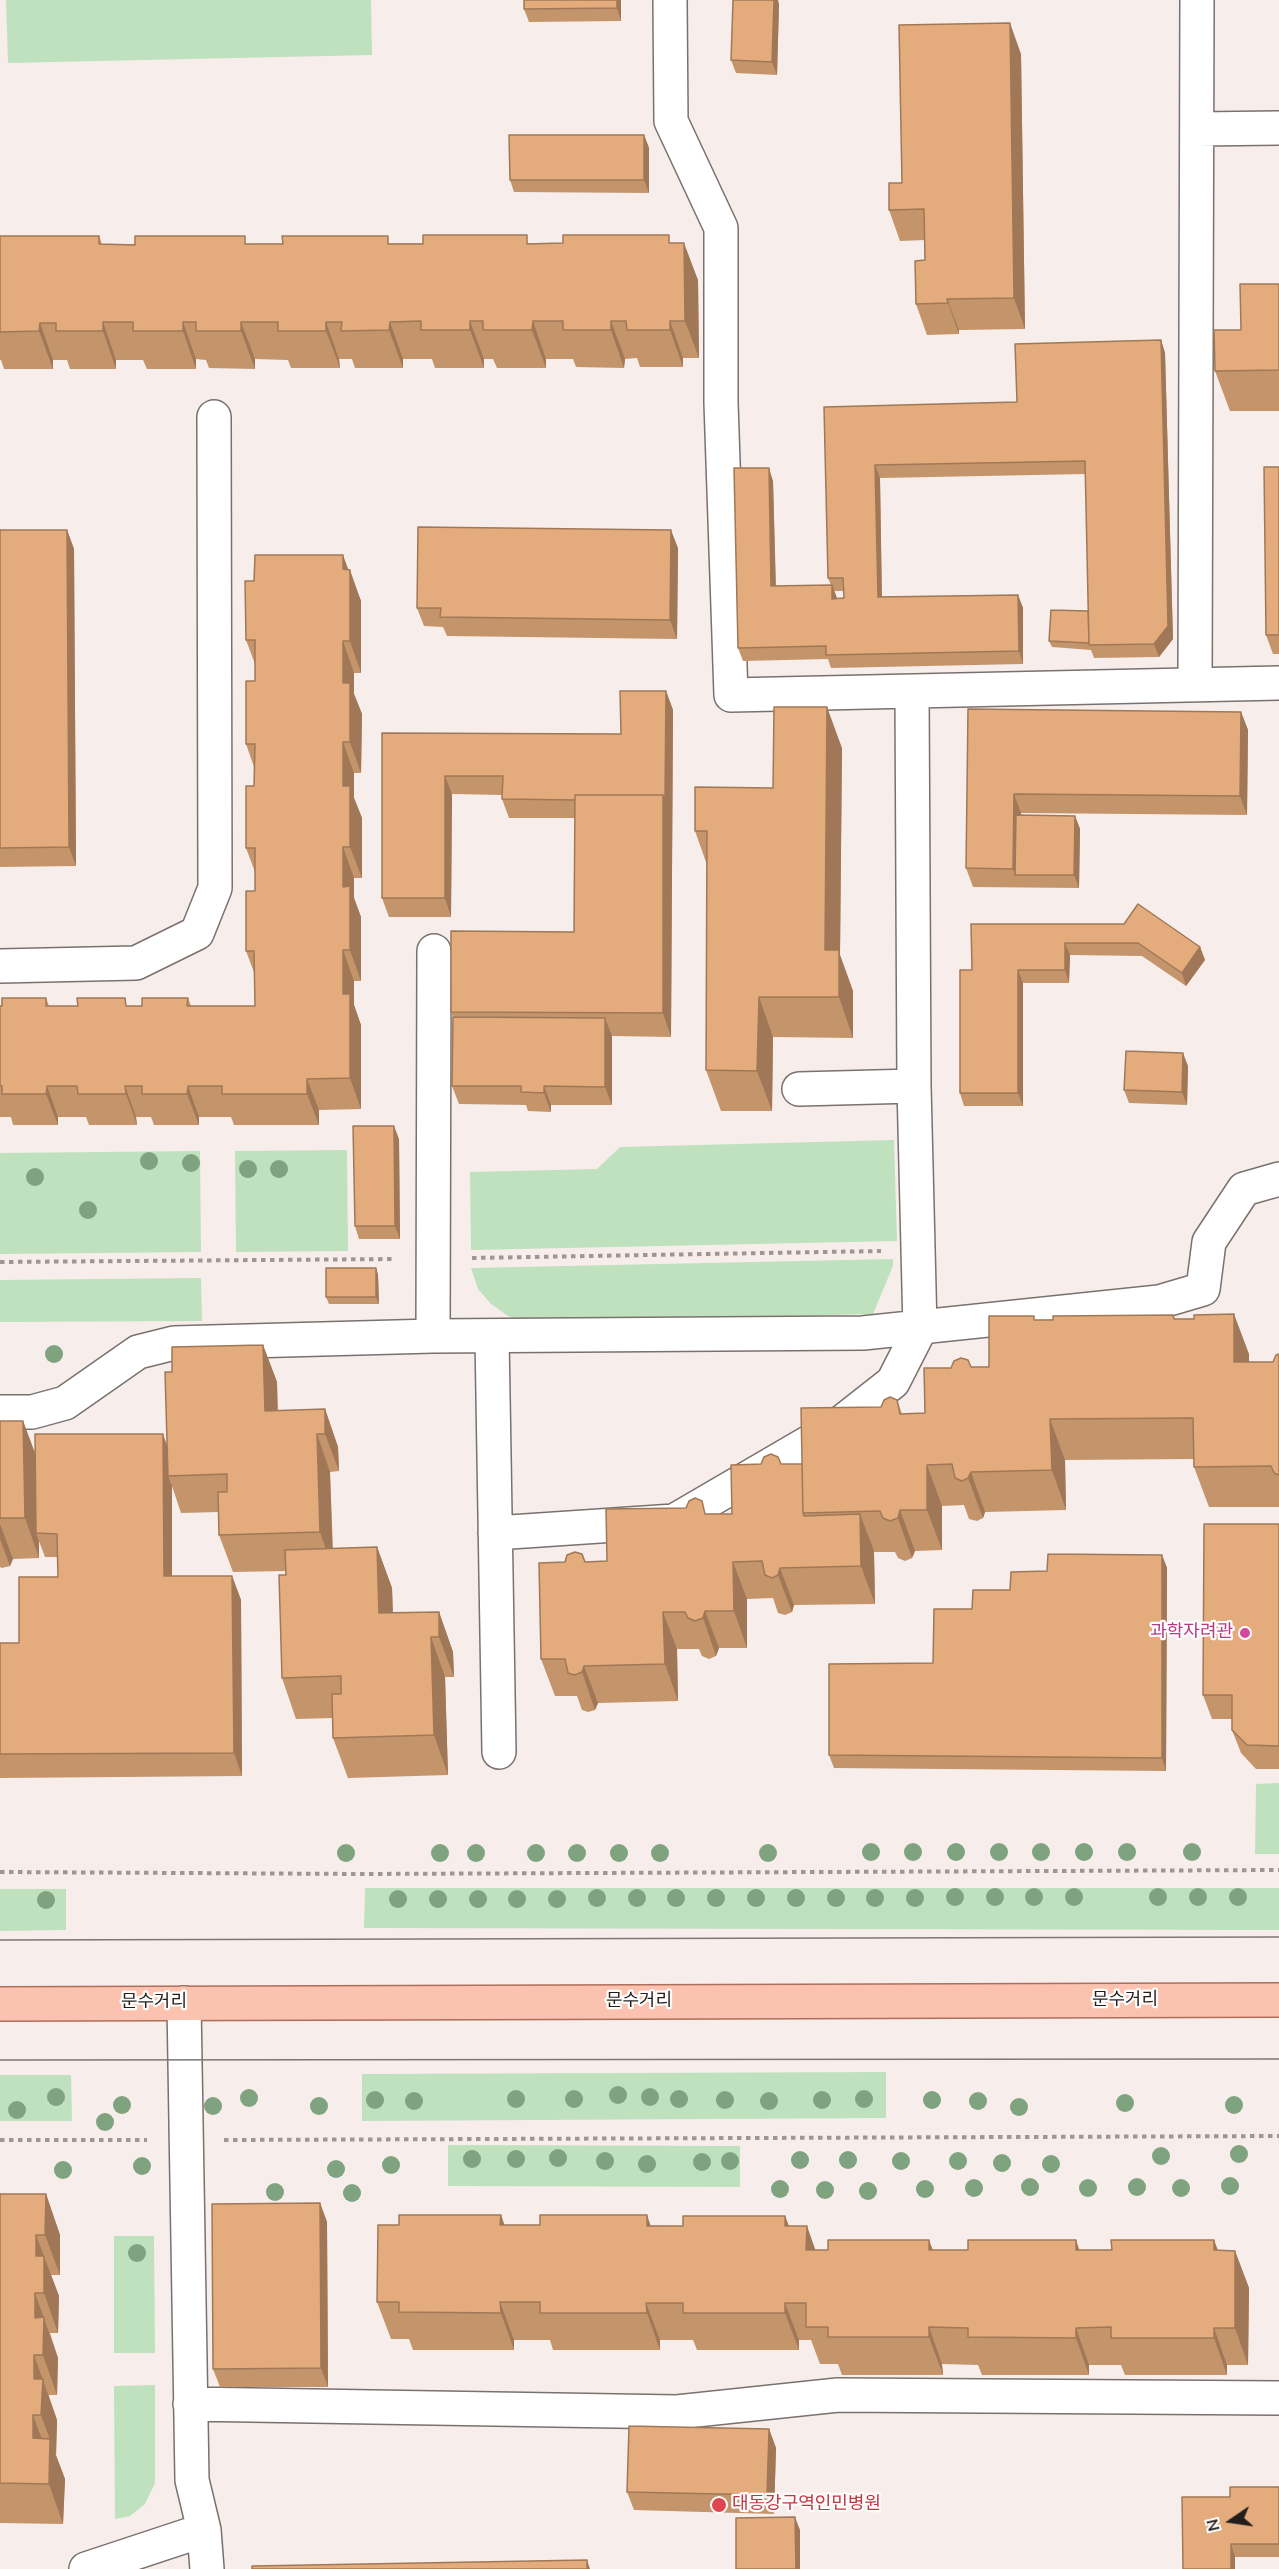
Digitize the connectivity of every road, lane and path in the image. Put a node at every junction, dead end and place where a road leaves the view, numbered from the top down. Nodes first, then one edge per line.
1 (670, 0) edge
2 (1197, 0) edge
3 (1279, 128) edge
4 (1197, 129) junction
5 (214, 417) dead end
6 (1279, 683) edge
7 (1195, 685) junction
8 (912, 693) junction
9 (434, 951) dead end
10 (0, 966) edge
11 (914, 1086) junction
12 (799, 1089) dead end
13 (1279, 1179) edge
14 (920, 1329) junction
15 (433, 1336) junction
16 (492, 1336) junction
17 (0, 1412) edge
18 (495, 1533) junction
19 (499, 1752) dead end
20 (1279, 1870) edge
21 (0, 1872) edge
22 (1279, 2000) edge
23 (184, 2003) junction
24 (0, 2004) edge
25 (1279, 2136) edge
26 (0, 2140) edge
27 (186, 2140) junction
28 (1279, 2398) edge
29 (190, 2404) junction
30 (204, 2530) junction
31 (86, 2569) edge
32 (207, 2569) edge

1 - 8 street
2 - 4 street
3 - 4 street
4 - 7 street
5 - 10 street
6 - 7 street
7 - 8 street
8 - 11 street
9 - 15 street
11 - 12 street
11 - 14 street
13 - 14 street
14 - 16 street
14 - 18 street
15 - 16 street
15 - 17 street
16 - 18 street
18 - 19 street
20 - 21 path
22 - 23 main road, 문수거리
23 - 24 main road, 문수거리
23 - 27 street
25 - 27 path
26 - 27 path
27 - 29 street
28 - 29 street
29 - 30 street
30 - 31 street
30 - 32 street

